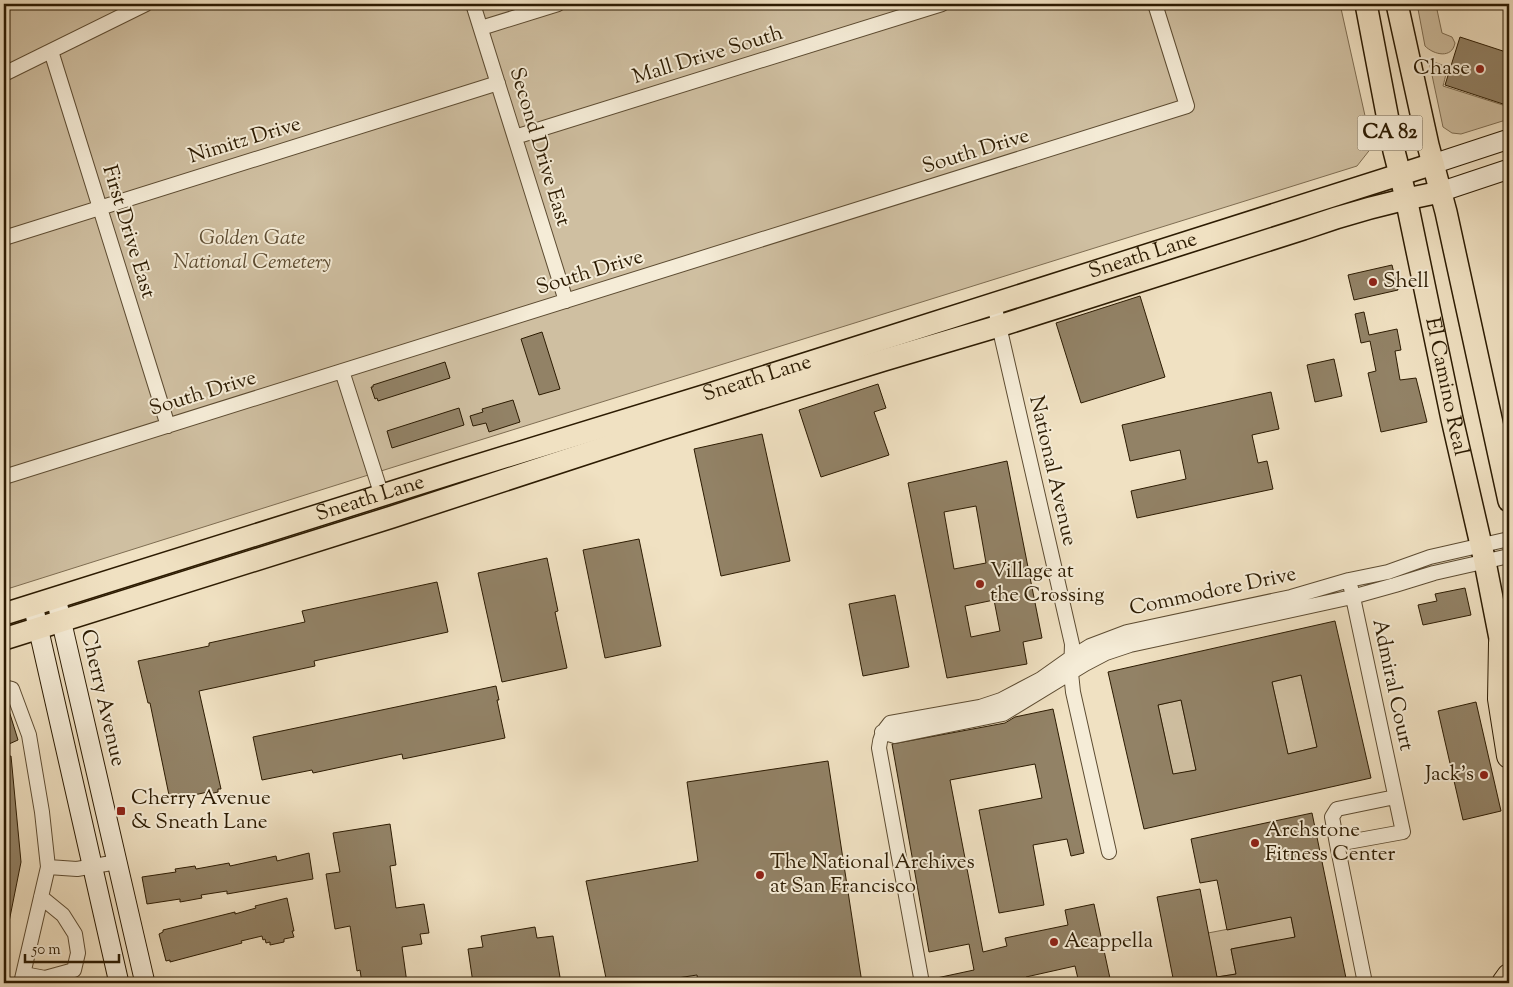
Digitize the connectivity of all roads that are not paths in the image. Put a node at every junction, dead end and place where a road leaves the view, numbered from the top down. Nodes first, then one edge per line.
1 (146, 4) edge
2 (473, 4) edge
3 (558, 4) edge
4 (942, 4) edge
5 (1155, 4) edge
6 (1366, 4) edge
7 (1397, 4) edge
8 (481, 28) junction
9 (50, 51) junction
10 (4, 74) edge
11 (498, 83) junction
12 (515, 137) junction
13 (1509, 139) edge
14 (1433, 164) junction
15 (1509, 170) edge
16 (1399, 173) junction
17 (1440, 192) junction
18 (1406, 198) junction
19 (100, 208) junction
20 (4, 238) edge
21 (566, 301) junction
22 (994, 304) junction
23 (999, 326) junction
24 (342, 371) junction
25 (168, 426) junction
26 (4, 477) edge
27 (382, 496) junction
28 (1509, 501) edge
29 (1509, 539) edge
30 (1483, 554) junction
31 (1509, 556) edge
32 (1349, 580) junction
33 (1352, 597) junction
34 (56, 598) junction
35 (34, 605) junction
36 (4, 614) edge
37 (61, 621) junction
38 (1197, 624) junction
39 (39, 628) junction
40 (4, 640) edge
41 (1501, 643) junction
42 (1072, 657) junction
43 (1071, 673) junction
44 (1509, 682) edge
45 (8, 688) edge
46 (882, 732) junction
47 (1509, 756) edge
48 (1395, 797) junction
49 (1337, 844) junction
50 (1108, 852) dead end
51 (117, 862) junction
52 (93, 866) junction
53 (48, 867) junction
54 (41, 897) junction
55 (1509, 976) edge
56 (23, 978) edge
57 (119, 983) edge
58 (145, 983) edge
59 (922, 983) edge
60 (1365, 983) edge
61 (1504, 983) edge

1 - 9 street
2 - 8 street, Second Drive East
3 - 8 street
4 - 12 street, Mall Drive South
5 - 21 street, South Drive
6 - 16 main road, El Camino Real / CA 82
7 - 14 main road, El Camino Real / CA 82
8 - 11 street, Second Drive East
9 - 10 street
9 - 19 street, First Drive East
11 - 12 street, Second Drive East
11 - 19 street, Nimitz Drive
12 - 21 street, Second Drive East
13 - 14 street, Sneath Lane
14 - 16 main road, Sneath Lane
14 - 17 main road, El Camino Real / CA 82
15 - 17 street, Sneath Lane
16 - 18 main road, El Camino Real / CA 82
16 - 22 main road, Sneath Lane
17 - 18 main road, Sneath Lane
17 - 28 main road, El Camino Real / CA 82
18 - 23 main road, Sneath Lane
18 - 30 main road, El Camino Real / CA 82
19 - 20 street, Nimitz Drive
19 - 25 street, First Drive East
21 - 24 street, South Drive
22 - 23 street, National Avenue
22 - 27 main road, Sneath Lane
23 - 37 main road, Sneath Lane
23 - 42 street, National Avenue
24 - 25 street, South Drive
24 - 27 street
25 - 26 street, South Drive
27 - 34 main road, Sneath Lane
29 - 30 street, Commodore Drive
30 - 31 street, Commodore Drive
30 - 32 street, Commodore Drive
30 - 33 street, Commodore Drive
30 - 41 main road, El Camino Real / CA 82
32 - 33 street, Admiral Court
32 - 38 street, Commodore Drive
33 - 38 street, Commodore Drive
33 - 48 street, Admiral Court
34 - 35 main road, Sneath Lane
34 - 37 street, Cherry Avenue
35 - 36 main road, Sneath Lane
35 - 39 street
37 - 39 main road, Sneath Lane
37 - 51 street, Cherry Avenue
38 - 42 street, Commodore Drive
38 - 43 street, Commodore Drive
39 - 40 main road, Sneath Lane
39 - 52 street
41 - 44 main road, El Camino Real / CA 82
41 - 47 highway
42 - 43 street, National Avenue
42 - 46 street, Commodore Drive
43 - 46 street, Commodore Drive
43 - 50 street, National Avenue
45 - 53 street
46 - 59 street
48 - 49 street
48 - 49 street, Admiral Court
49 - 60 street
51 - 52 street
51 - 58 street, Cherry Avenue
52 - 53 street
52 - 57 street
53 - 54 street
54 - 56 street
54 - 56 street
55 - 61 highway

